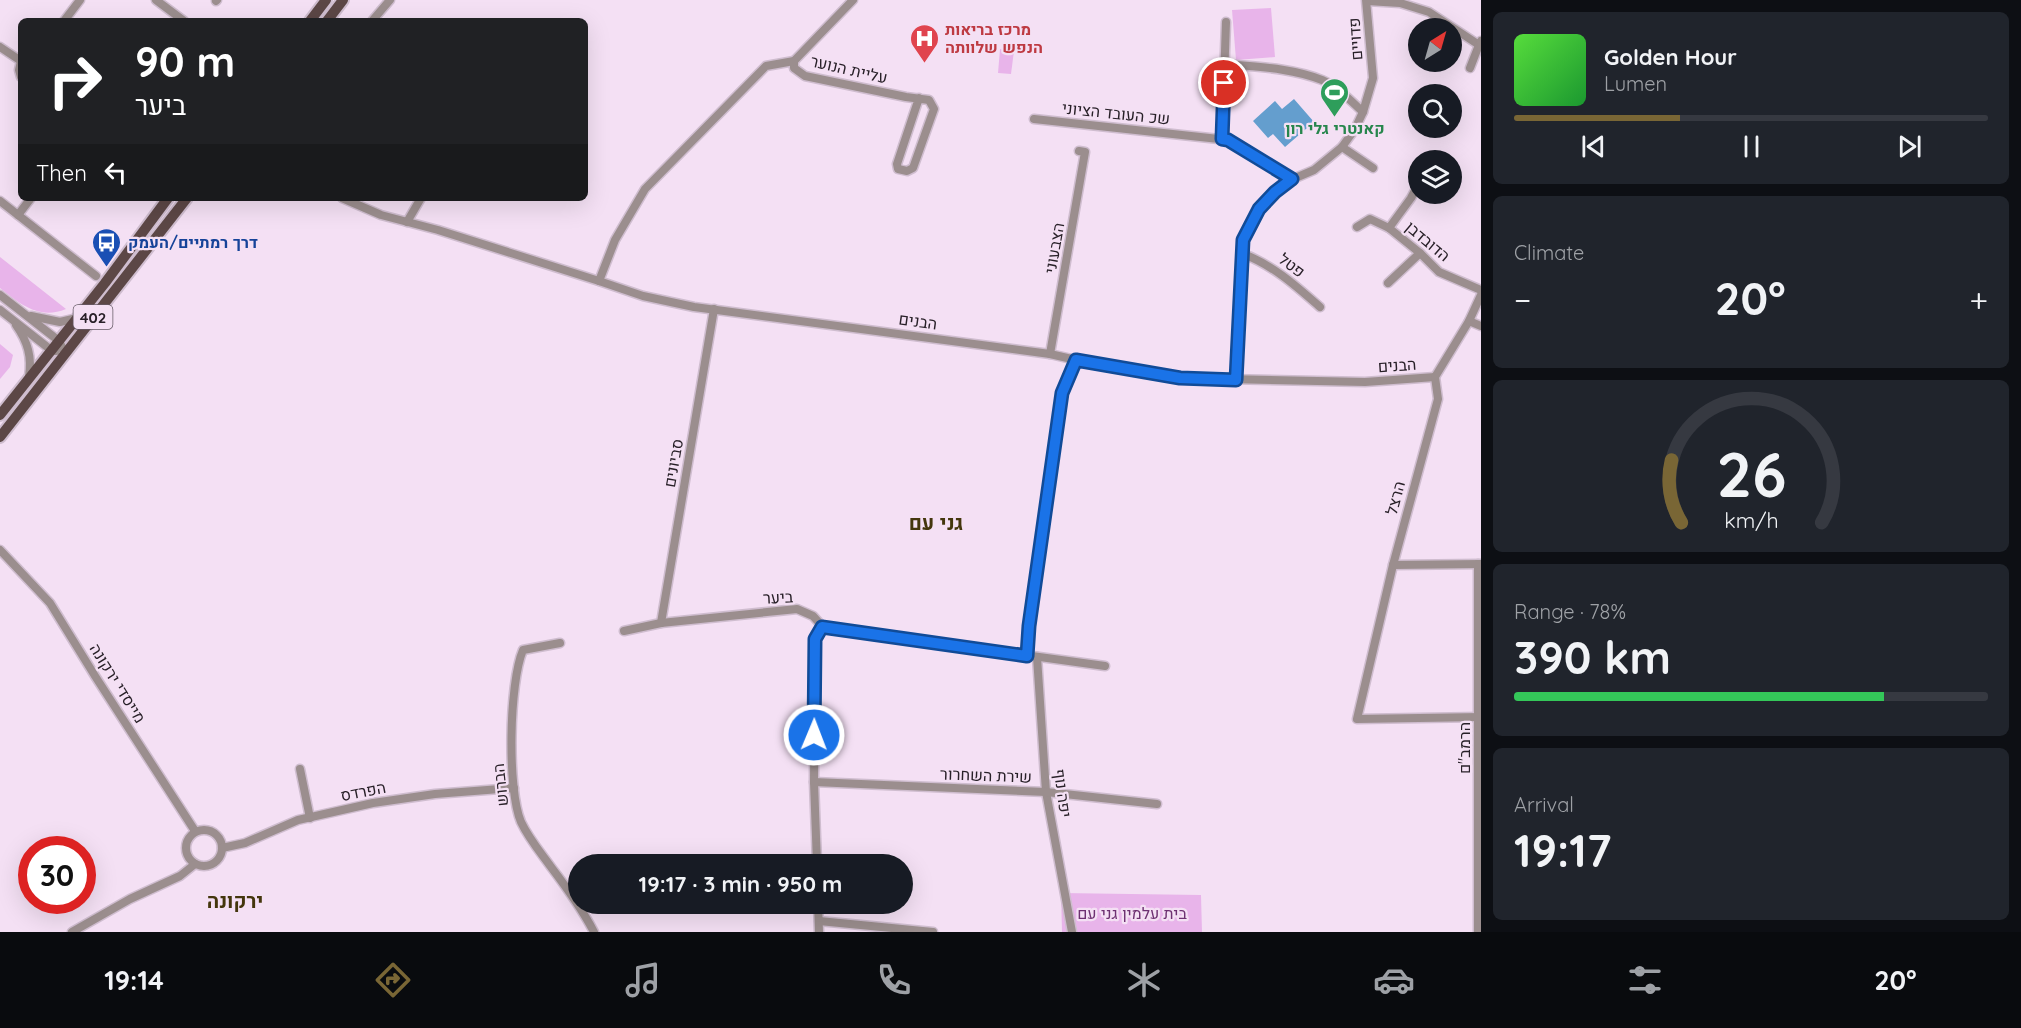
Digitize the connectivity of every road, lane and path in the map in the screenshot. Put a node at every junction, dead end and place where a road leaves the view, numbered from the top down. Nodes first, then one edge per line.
1 (80, 0) edge
2 (156, 0) edge
3 (326, 0) edge
4 (343, 0) edge
5 (390, 0) edge
6 (853, 0) edge
7 (1367, 1) edge
8 (66, 18) edge
9 (180, 18) edge
10 (312, 18) edge
11 (329, 18) edge
12 (375, 18) edge
13 (1226, 22) dead end
14 (1480, 43) edge
15 (0, 47) edge
16 (18, 59) edge
17 (794, 61) junction
18 (1225, 64) junction
19 (1470, 68) dead end
20 (919, 98) junction
21 (1363, 112) junction
22 (1034, 119) dead end
23 (1222, 139) junction
24 (1342, 147) junction
25 (1079, 151) dead end
26 (1373, 168) dead end
27 (1292, 179) junction
28 (0, 201) edge
29 (29, 201) edge
30 (166, 201) edge
31 (185, 201) edge
32 (349, 201) edge
33 (420, 201) edge
34 (1408, 202) edge
35 (18, 215) junction
36 (407, 222) junction
37 (1357, 227) dead end
38 (1389, 228) junction
39 (1241, 253) junction
40 (1420, 253) junction
41 (96, 276) dead end
42 (599, 281) junction
43 (1389, 283) dead end
44 (1481, 290) edge
45 (0, 295) edge
46 (1481, 295) edge
47 (1320, 307) dead end
48 (714, 309) junction
49 (0, 310) edge
50 (24, 314) junction
51 (10, 318) junction
52 (77, 318) junction
53 (1469, 321) junction
54 (1481, 326) edge
55 (55, 345) junction
56 (65, 353) junction
57 (1050, 354) junction
58 (1076, 360) junction
59 (29, 377) junction
60 (1435, 377) junction
61 (1236, 380) junction
62 (0, 415) edge
63 (0, 437) edge
64 (2, 553) edge
65 (1480, 564) edge
66 (1393, 565) junction
67 (661, 623) junction
68 (822, 627) junction
69 (624, 631) dead end
70 (560, 643) dead end
71 (1027, 656) junction
72 (1037, 657) junction
73 (1105, 666) dead end
74 (1480, 717) edge
75 (300, 769) dead end
76 (814, 782) junction
77 (514, 788) junction
78 (1046, 792) junction
79 (1157, 804) dead end
80 (310, 818) junction
81 (195, 831) junction
82 (222, 848) junction
83 (817, 854) edge
84 (195, 864) junction
85 (819, 914) edge
86 (819, 921) junction
87 (89, 923) junction
88 (72, 932) edge
89 (94, 932) edge
90 (594, 932) edge
91 (819, 932) edge
92 (933, 932) edge
93 (1071, 932) edge
94 (1478, 932) edge

1 - 8 street
2 - 9 street
3 - 10 main road
4 - 11 main road
5 - 12 street
6 - 17 street, עליית הנוער
7 - 14 street
7 - 21 street, פדויים
13 - 18 street
14 - 19 street
15 - 16 street
17 - 20 street, עליית הנוער
17 - 42 street
18 - 21 street
18 - 23 street
20 - 20 street
21 - 24 street, פדויים
22 - 23 street, שכ העובד הציוני
23 - 27 street, שכ העובד הציוני
24 - 26 street
24 - 27 street, פדויים
25 - 57 street, הצבעוני
27 - 39 street, פדויים
28 - 35 street
29 - 35 street
30 - 52 main road, 402
31 - 56 main road, 402
32 - 36 street, הבנים
33 - 36 street
34 - 38 street
35 - 41 street
36 - 42 street, הבנים
37 - 38 street, הדובדבן
38 - 40 street, הדובדבן
39 - 47 street, פטל
39 - 61 street, פדויים
40 - 43 street
40 - 44 street, הדובדבן
42 - 48 street, הבנים
45 - 50 street
46 - 53 street
48 - 57 street, הבנים
48 - 67 street, סביונים
49 - 51 street
50 - 52 street
50 - 55 street
51 - 55 street
51 - 59 street
52 - 55 main road, 402
53 - 54 street
53 - 60 street
55 - 56 street
55 - 59 main road, 402
56 - 63 main road, 402
57 - 58 street, הבנים
58 - 61 street, הבנים
58 - 71 street
59 - 62 main road, 402
60 - 61 street, הבנים
60 - 66 street, הרצל
64 - 81 street, מייסדי ירקונה
65 - 66 street, הרמב"ם
65 - 74 street, הרמב"ם
66 - 74 street, הרצל
67 - 68 street, ביער
67 - 69 street, ביער
68 - 71 street, ביער
68 - 76 street
70 - 77 street, הברוש
71 - 72 street, ביער
72 - 73 street, ביער
72 - 78 street, יפה נוף
74 - 94 street, הרמב"ם
75 - 80 street
76 - 78 street, שירת השחרור
76 - 83 street
77 - 80 street, הפרדס
77 - 90 street, הברוש
78 - 79 street, שירת השחרור
78 - 93 street, יפה נוף
80 - 82 street, הפרדס
81 - 82 street
81 - 84 street
82 - 84 street
84 - 87 street
85 - 86 street
86 - 91 street
86 - 92 street
87 - 88 street
87 - 89 street

